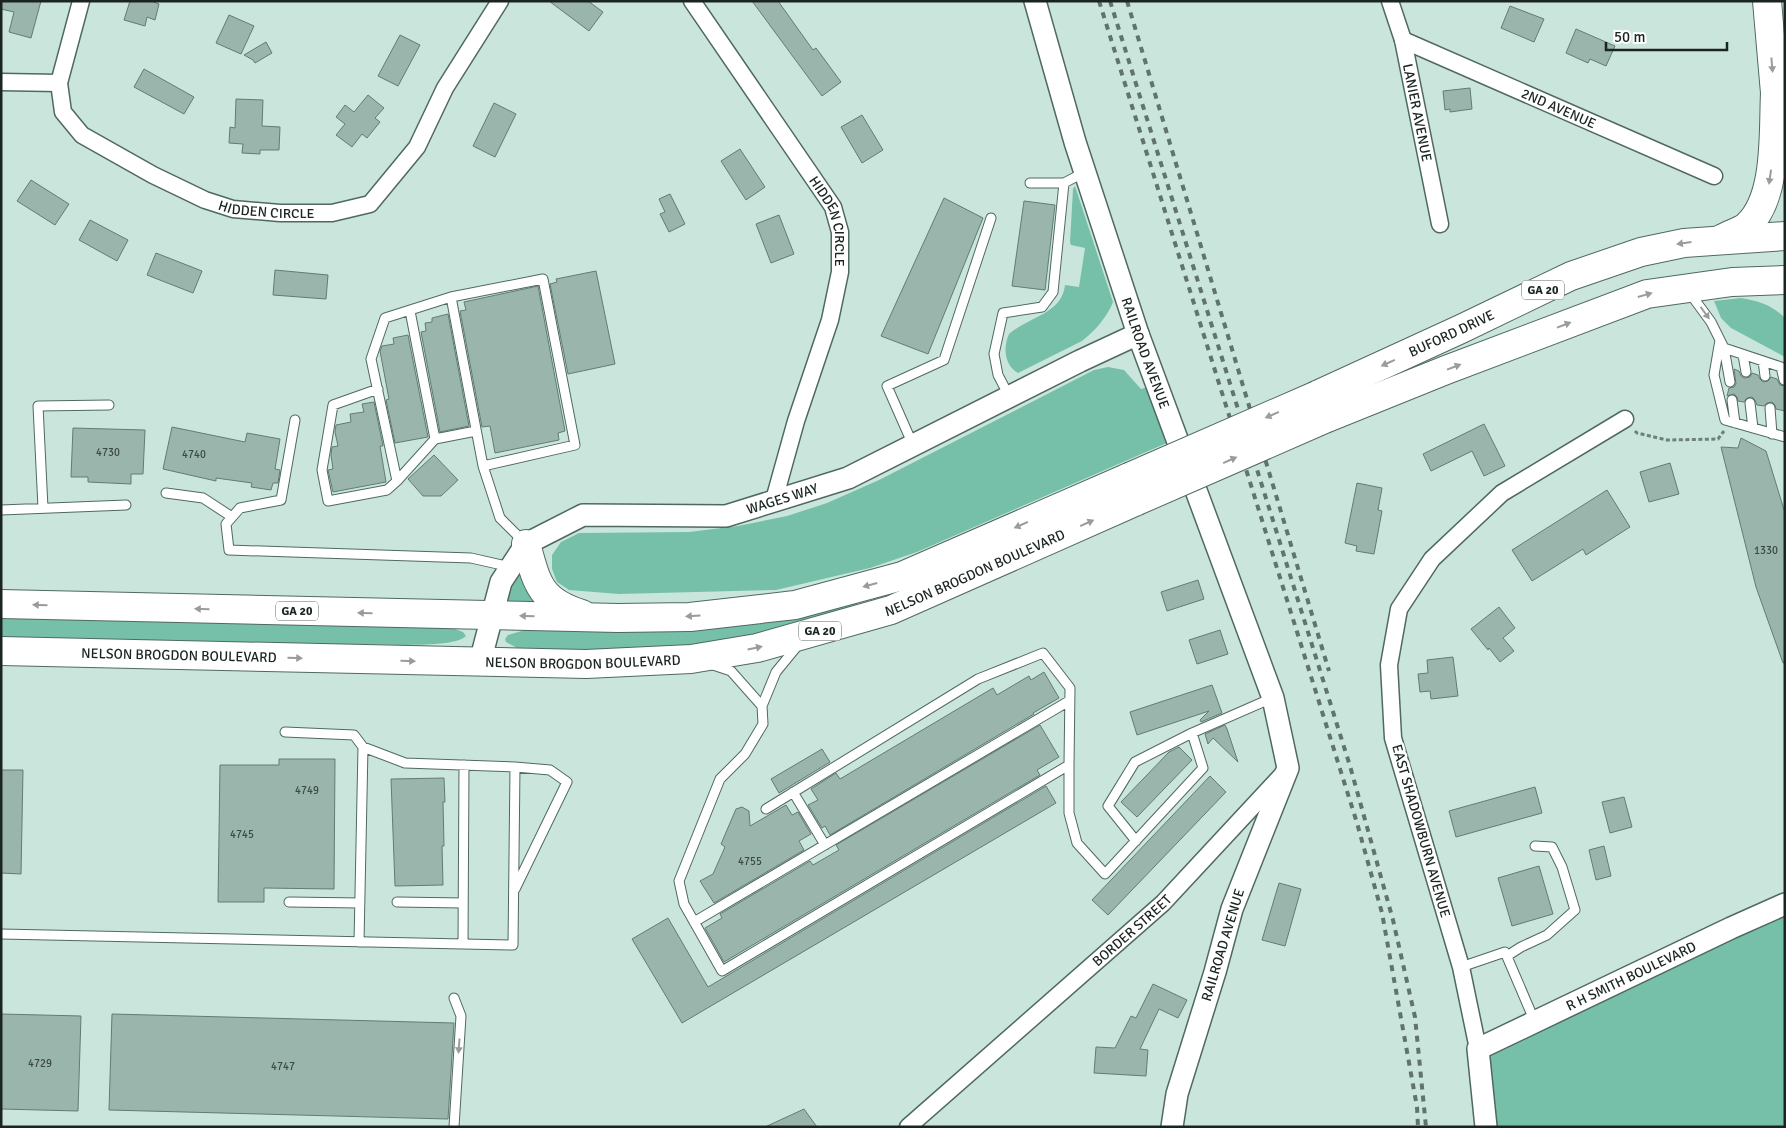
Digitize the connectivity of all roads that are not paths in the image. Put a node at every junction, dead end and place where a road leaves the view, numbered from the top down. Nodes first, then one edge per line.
1 (81, 1) edge
2 (500, 1) edge
3 (692, 1) edge
4 (1035, 1) edge
5 (1390, 1) edge
6 (1767, 1) edge
7 (1403, 40) junction
8 (1, 82) edge
9 (59, 83) junction
10 (1775, 93) junction
11 (1785, 148) edge
12 (1085, 172) junction
13 (1714, 176) dead end
14 (1030, 183) dead end
15 (1064, 183) junction
16 (991, 218) dead end
17 (1440, 224) dead end
18 (1785, 236) edge
19 (1720, 240) junction
20 (1785, 280) edge
21 (1686, 287) junction
22 (451, 297) junction
23 (410, 311) junction
24 (1138, 334) junction
25 (1722, 344) junction
26 (1743, 355) junction
27 (1763, 361) junction
28 (1746, 372) dead end
29 (1766, 376) dead end
30 (1784, 380) edge
31 (1730, 382) dead end
32 (378, 389) junction
33 (1009, 396) junction
34 (1732, 400) dead end
35 (1750, 404) dead end
36 (109, 405) dead end
37 (1322, 406) junction
38 (1770, 408) dead end
39 (1625, 419) road end
40 (295, 420) dead end
41 (1735, 423) junction
42 (1753, 428) junction
43 (476, 431) junction
44 (1772, 434) junction
45 (1785, 437) edge
46 (435, 439) junction
47 (913, 446) junction
48 (483, 466) junction
49 (397, 481) junction
50 (1133, 489) junction
51 (166, 493) dead end
52 (774, 500) junction
53 (126, 505) dead end
54 (43, 508) junction
55 (1, 510) edge
56 (232, 517) junction
57 (526, 544) junction
58 (511, 567) junction
59 (1, 604) edge
60 (492, 616) junction
61 (593, 617) junction
62 (806, 636) junction
63 (1, 651) edge
64 (696, 658) junction
65 (480, 662) junction
66 (1274, 698) junction
67 (1070, 701) junction
68 (762, 706) junction
69 (285, 732) dead end
70 (1192, 733) junction
71 (363, 747) junction
72 (464, 765) junction
73 (1069, 765) junction
74 (514, 767) junction
75 (1288, 768) junction
76 (793, 792) junction
77 (766, 809) dead end
78 (1136, 841) junction
79 (825, 845) junction
80 (1535, 846) dead end
81 (514, 891) junction
82 (289, 902) dead end
83 (360, 902) junction
84 (397, 902) dead end
85 (463, 903) junction
86 (1785, 904) edge
87 (694, 922) junction
88 (1, 934) edge
89 (360, 942) junction
90 (463, 944) junction
91 (1507, 956) junction
92 (1461, 967) junction
93 (454, 998) dead end
94 (1535, 1022) junction
95 (1478, 1049) junction
96 (454, 1127) edge
97 (908, 1127) edge
98 (1172, 1127) edge
99 (1486, 1127) edge

1 - 9 street, HIDDEN CIRCLE
2 - 9 street, HIDDEN CIRCLE
3 - 52 street, HIDDEN CIRCLE
4 - 12 street, RAILROAD AVENUE
5 - 7 street, LANIER AVENUE
6 -> 10 highway
7 - 13 street, 2ND AVENUE
7 - 17 street, LANIER AVENUE
8 - 9 street
10 - 11 highway
10 -> 19 highway
12 - 15 lane
12 - 24 street, RAILROAD AVENUE
14 - 15 lane
15 - 33 lane
16 - 47 lane
18 - 19 highway, BUFORD DRIVE / GA 20
19 -> 37 highway, BUFORD DRIVE / GA 20
20 - 21 highway, BUFORD DRIVE / GA 20
21 -> 25 lane
37 -> 21 highway, BUFORD DRIVE / GA 20
22 - 23 lane
22 - 43 lane
22 - 48 lane
23 - 32 lane
23 - 46 lane
24 - 33 street, WAGES WAY
24 - 66 street, RAILROAD AVENUE
25 - 26 lane
25 - 31 lane
25 - 41 lane
26 - 27 lane
26 - 28 lane
27 - 29 lane
27 - 30 lane
32 - 49 lane
32 - 49 lane
33 - 47 street, WAGES WAY
34 - 41 lane
35 - 42 lane
36 - 54 lane
37 - 50 highway, BUFORD DRIVE / GA 20, bridge
38 - 44 lane
39 - 92 street, EAST SHADOWBURN AVENUE
40 - 56 lane
41 - 42 lane
42 - 44 lane
43 - 46 lane
43 - 48 lane
44 - 45 lane
46 - 49 lane
47 - 52 street, WAGES WAY
48 - 57 lane
50 -> 61 highway, NELSON BROGDON BOULEVARD / GA 20
62 -> 50 highway, NELSON BROGDON BOULEVARD / GA 20
51 - 56 lane
52 - 57 street, WAGES WAY
53 - 54 lane
54 - 55 lane
56 - 58 lane
57 - 58 street, WAGES WAY
57 - 61 highway
58 - 60 street, WAGES WAY
60 -> 59 highway, NELSON BROGDON BOULEVARD / GA 20
61 -> 60 highway, NELSON BROGDON BOULEVARD / GA 20
60 - 65 street, WAGES WAY
64 -> 62 highway, NELSON BROGDON BOULEVARD / GA 20
62 - 68 lane
63 -> 65 highway, NELSON BROGDON BOULEVARD / GA 20
64 - 65 highway, NELSON BROGDON BOULEVARD / GA 20
64 - 68 lane
66 - 70 lane
66 - 75 street
67 - 73 lane
67 - 76 lane
67 - 79 lane
68 - 87 lane
69 - 71 lane
70 - 78 lane
70 - 78 lane
71 - 72 lane
71 - 83 lane
72 - 74 lane
72 - 85 lane
73 - 78 lane
73 - 87 lane
74 - 81 lane
74 - 81 lane
75 - 97 street, BORDER STREET
75 - 98 street, RAILROAD AVENUE
76 - 77 lane
76 - 79 lane
79 - 87 lane
80 - 91 lane
81 - 90 lane
82 - 83 lane
83 - 89 lane
84 - 85 lane
85 - 90 lane
86 - 94 street, R H SMITH BOULEVARD
88 - 89 lane
89 - 90 lane
91 - 92 lane
91 - 94 lane
92 - 95 street, EAST SHADOWBURN AVENUE
93 -> 96 lane
94 - 95 street, R H SMITH BOULEVARD
95 - 99 street

